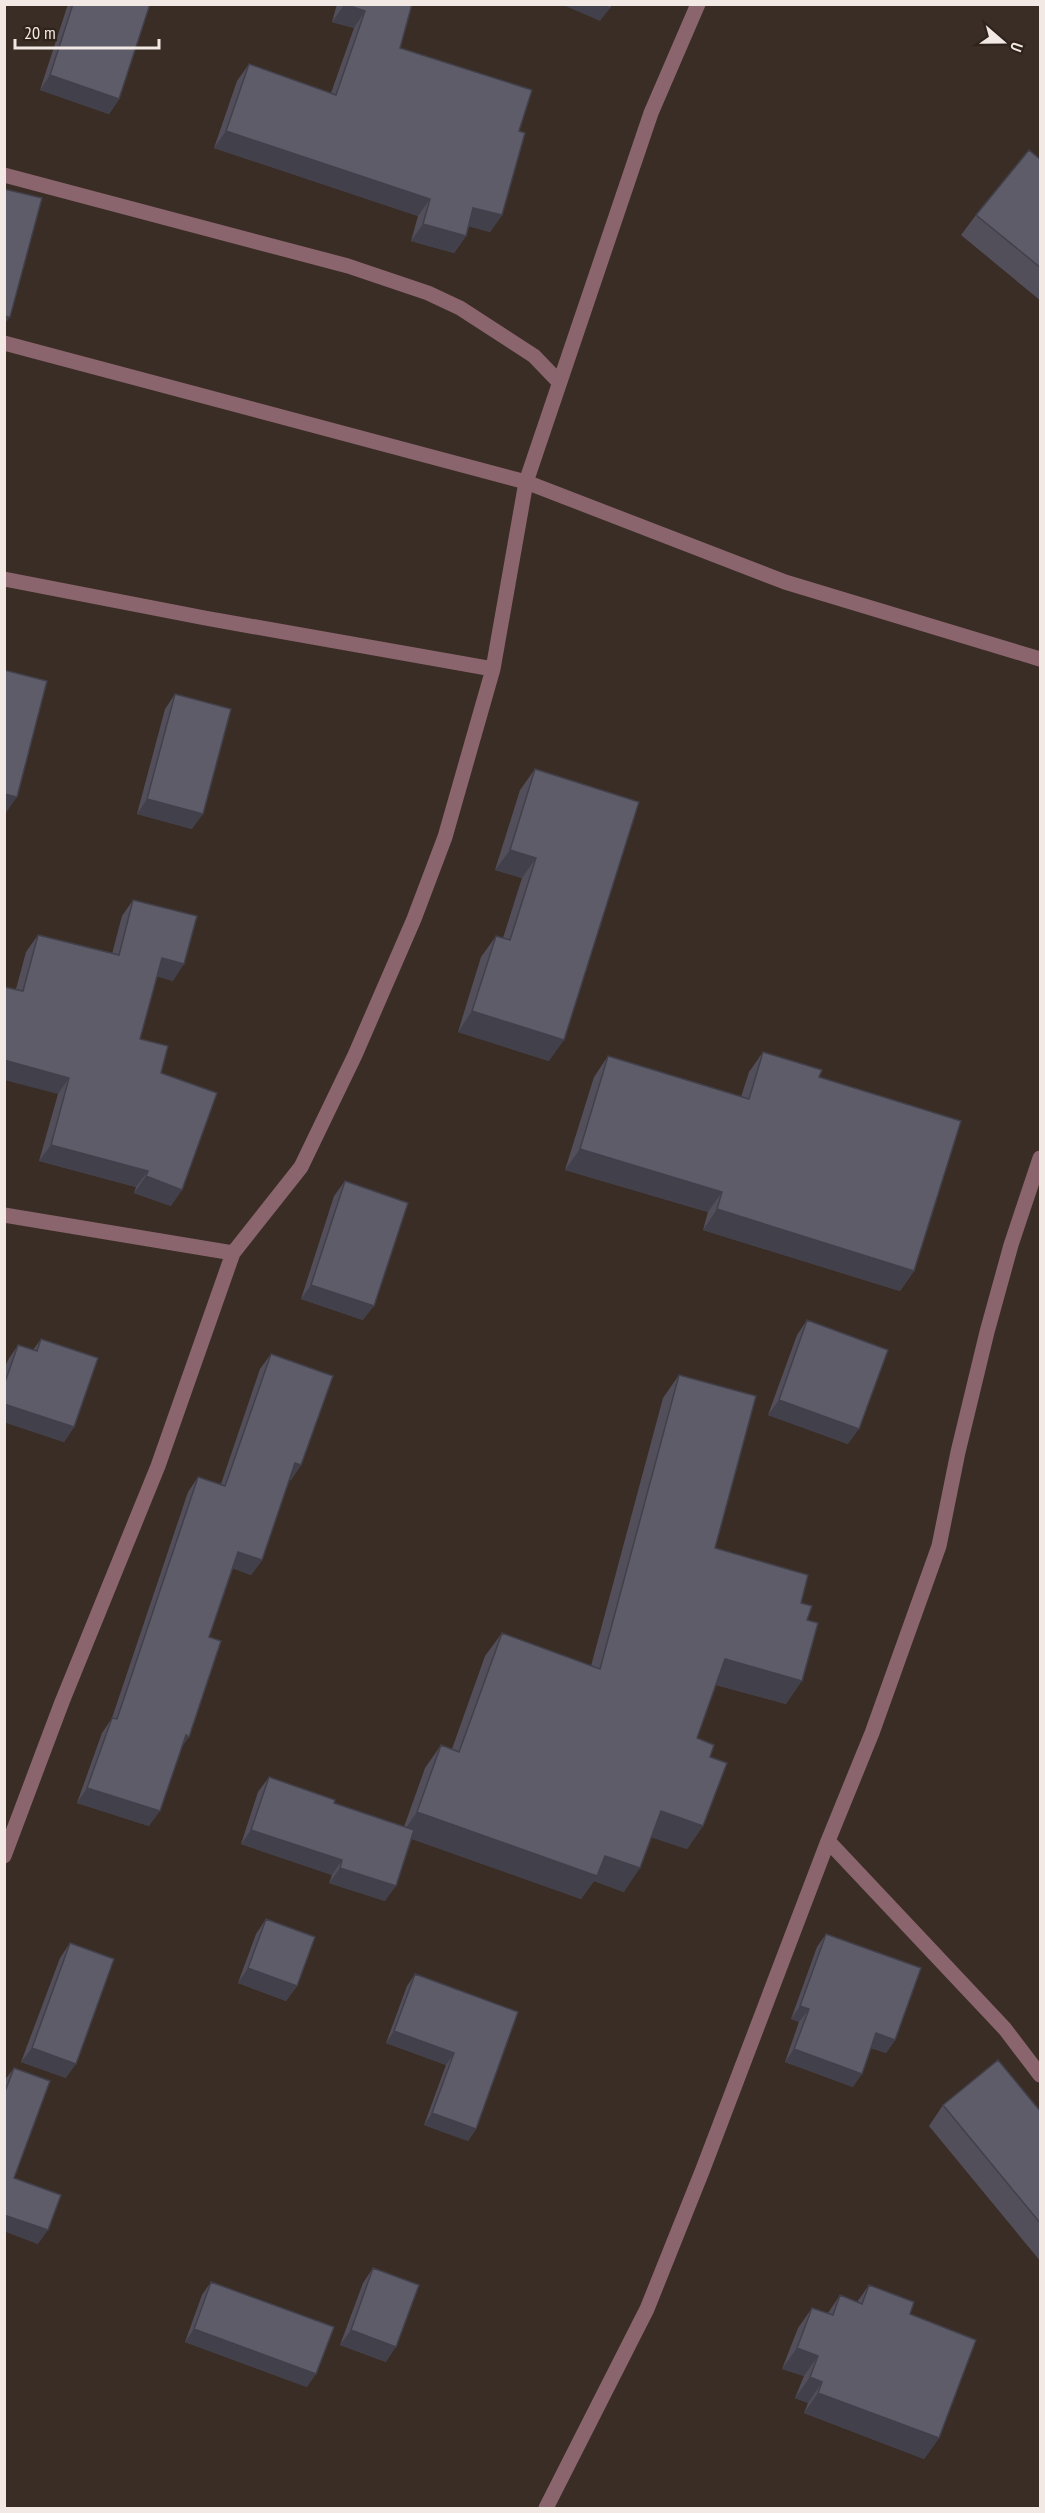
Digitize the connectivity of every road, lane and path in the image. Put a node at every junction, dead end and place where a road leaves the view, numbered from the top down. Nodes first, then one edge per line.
1 (698, 4) edge
2 (4, 175) edge
3 (4, 343) edge
4 (559, 382) junction
5 (526, 482) junction
6 (4, 579) edge
7 (1041, 659) edge
8 (493, 669) junction
9 (1041, 1158) edge
10 (4, 1215) edge
11 (233, 1253) junction
12 (828, 1841) junction
13 (4, 1856) edge
14 (1041, 2075) edge
15 (546, 2508) edge

1 - 4 street
2 - 4 street
3 - 5 street
4 - 5 street
5 - 7 street
5 - 8 street
6 - 8 street
8 - 11 street
9 - 12 street
10 - 11 street
11 - 13 street
12 - 14 street
12 - 15 street

